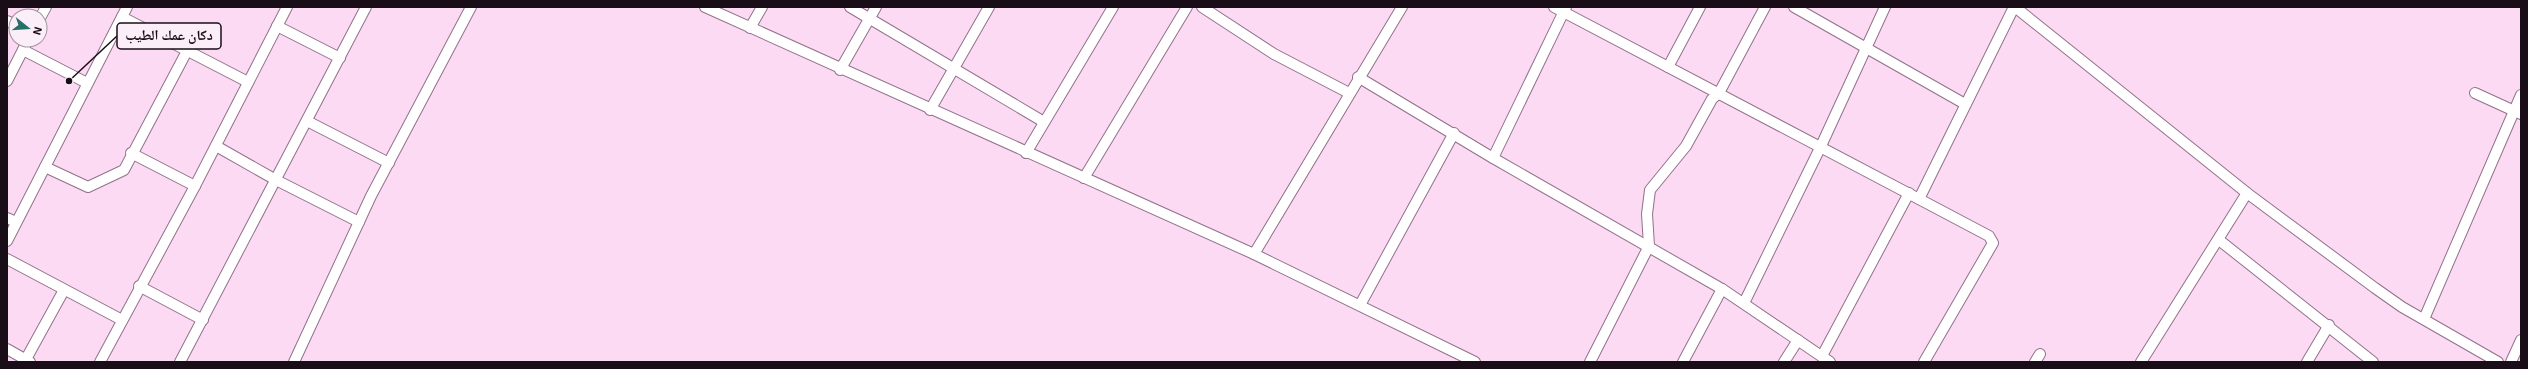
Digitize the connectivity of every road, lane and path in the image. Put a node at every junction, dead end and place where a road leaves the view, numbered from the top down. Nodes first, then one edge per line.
1 (127, 7) edge
2 (287, 7) edge
3 (366, 7) edge
4 (471, 7) edge
5 (704, 7) edge
6 (762, 7) edge
7 (850, 7) edge
8 (876, 7) edge
9 (989, 7) edge
10 (1113, 7) edge
11 (1187, 7) edge
12 (1202, 7) edge
13 (1402, 7) edge
14 (1554, 7) edge
15 (1700, 7) edge
16 (1765, 7) edge
17 (1794, 7) edge
18 (1885, 7) edge
19 (2015, 7) edge
20 (1565, 10) edge
21 (122, 17) junction
22 (869, 18) junction
23 (277, 26) junction
24 (750, 28) junction
25 (1867, 48) junction
26 (23, 50) joint
27 (187, 51) junction
28 (340, 58) junction
29 (1668, 67) junction
30 (954, 69) junction
31 (840, 70) junction
32 (1358, 77) junction
33 (7, 81) edge
34 (248, 82) junction
35 (87, 83) junction
36 (1349, 93) junction
37 (1719, 93) junction
38 (2475, 93) dead end
39 (2521, 95) edge
40 (1965, 104) junction
41 (930, 110) junction
42 (2517, 113) edge
43 (307, 121) junction
44 (1044, 122) junction
45 (1454, 133) junction
46 (216, 146) junction
47 (1821, 146) junction
48 (131, 153) junction
49 (1026, 153) junction
50 (1493, 158) junction
51 (389, 163) junction
52 (45, 167) junction
53 (1084, 178) junction
54 (276, 180) junction
55 (195, 186) junction
56 (1909, 193) junction
57 (2247, 193) junction
58 (1919, 199) junction
59 (12, 220) edge
60 (359, 222) junction
61 (2219, 240) junction
62 (7, 241) edge
63 (1649, 246) junction
64 (1254, 254) junction
65 (7, 260) edge
66 (139, 286) junction
67 (1722, 289) junction
68 (64, 290) junction
69 (1744, 303) junction
70 (1360, 305) junction
71 (2424, 319) junction
72 (122, 320) junction
73 (203, 320) junction
74 (2329, 325) junction
75 (1798, 340) junction
76 (2521, 340) edge
77 (7, 349) edge
78 (1822, 356) junction
79 (28, 361) edge
80 (100, 362) edge
81 (180, 362) edge
82 (294, 362) edge
83 (1475, 362) edge
84 (1590, 362) edge
85 (1683, 362) edge
86 (1784, 362) edge
87 (1830, 362) edge
88 (1924, 362) edge
89 (2141, 362) edge
90 (2307, 362) edge
91 (2373, 362) edge
92 (2498, 362) edge
93 (2510, 362) edge

1 - 21 street
2 - 23 street
3 - 28 street
4 - 51 street
5 - 24 street
6 - 24 street
7 - 22 street
8 - 22 street
9 - 30 street
10 - 44 street
11 - 53 street
12 - 36 street
13 - 32 street
14 - 20 street
15 - 29 street
16 - 37 street
17 - 25 street
18 - 25 street
19 - 40 street
19 - 57 street
20 - 29 street
20 - 50 street
21 - 27 street
21 - 35 street
22 - 30 street
22 - 31 street
23 - 28 street
23 - 34 street
24 - 31 street
25 - 40 street
25 - 47 street
26 - 33 street
26 - 35 street
27 - 34 street
27 - 48 street
28 - 43 street
29 - 37 street
30 - 41 street
30 - 44 street
31 - 41 street
32 - 36 street
32 - 45 street
34 - 46 street
35 - 52 street
36 - 64 street
37 - 47 street
37 - 63 street
38 - 42 street
39 - 42 street
40 - 58 street
41 - 49 street
42 - 71 street
43 - 51 street
43 - 54 street
44 - 49 street
45 - 50 street
45 - 70 street
46 - 54 street
46 - 55 street
47 - 56 street
47 - 69 street
48 - 52 street
48 - 55 street
49 - 53 street
50 - 63 street
51 - 60 street
52 - 59 street
53 - 64 street
54 - 60 street
54 - 73 street
55 - 66 street
56 - 58 street
56 - 78 street
57 - 61 street
57 - 71 street
58 - 88 street
59 - 62 street
60 - 82 street
61 - 74 street
61 - 89 street
63 - 67 street
63 - 84 street
64 - 70 street
65 - 68 street
66 - 72 street
66 - 73 street
67 - 69 street
67 - 85 street
68 - 72 street
68 - 79 street
69 - 75 street
70 - 83 street
71 - 92 street
72 - 80 street
73 - 81 street
74 - 90 street
74 - 91 street
75 - 78 street
75 - 86 street
76 - 93 street
77 - 79 street
78 - 87 street

